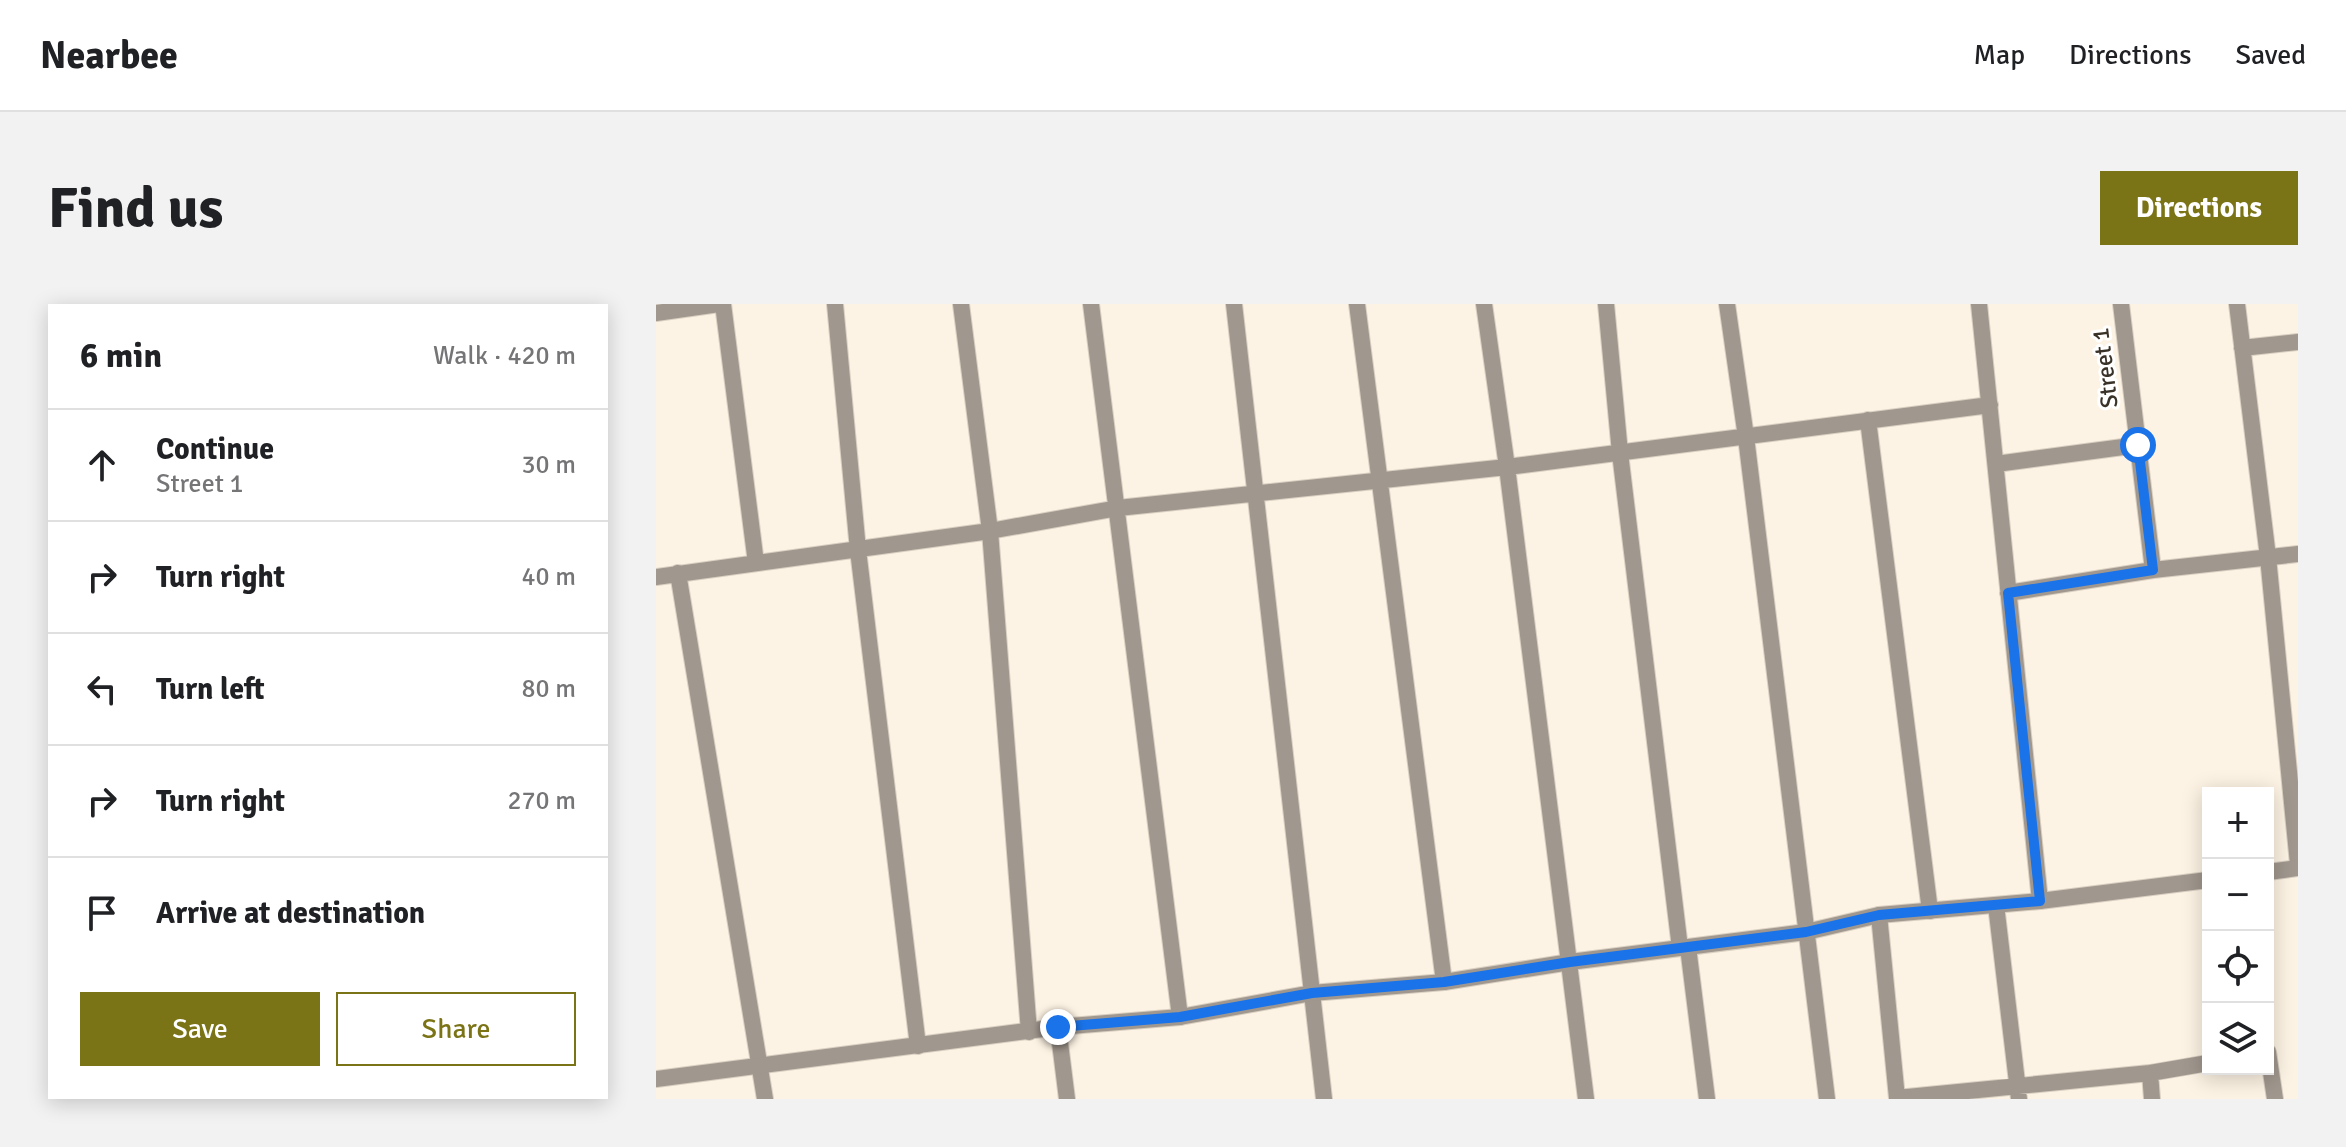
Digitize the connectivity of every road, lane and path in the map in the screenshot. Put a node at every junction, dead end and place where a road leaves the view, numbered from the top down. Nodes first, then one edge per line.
1 (721, 304) edge
2 (835, 304) edge
3 (961, 304) edge
4 (1091, 304) edge
5 (1234, 304) edge
6 (1357, 304) edge
7 (1484, 304) edge
8 (1606, 304) edge
9 (1727, 304) edge
10 (1979, 304) edge
11 (2121, 304) edge
12 (2237, 304) edge
13 (656, 313) edge
14 (2298, 342) edge
15 (2242, 348) junction
16 (1990, 405) junction
17 (1868, 420) junction
18 (1746, 437) junction
19 (2138, 445) junction
20 (1620, 453) junction
21 (1996, 464) junction
22 (1507, 467) junction
23 (1381, 481) junction
24 (1257, 492) junction
25 (1118, 508) junction
26 (990, 531) junction
27 (858, 550) junction
28 (2298, 554) edge
29 (2268, 557) junction
30 (756, 563) junction
31 (2153, 570) junction
32 (678, 573) junction
33 (656, 577) edge
34 (2008, 593) junction
35 (2298, 866) edge
36 (2274, 871) edge
37 (2202, 881) edge
38 (2040, 901) junction
39 (1996, 905) junction
40 (1930, 911) junction
41 (1879, 915) junction
42 (1806, 932) junction
43 (1684, 947) junction
44 (1570, 962) junction
45 (1444, 982) junction
46 (1312, 993) junction
47 (1180, 1017) junction
48 (1058, 1027) junction
49 (1029, 1032) junction
50 (918, 1046) junction
51 (760, 1064) junction
52 (2202, 1064) edge
53 (2150, 1073) junction
54 (2271, 1075) edge
55 (656, 1079) edge
56 (2018, 1092) edge
57 (765, 1099) edge
58 (1067, 1099) edge
59 (1324, 1099) edge
60 (1586, 1099) edge
61 (1707, 1099) edge
62 (1827, 1099) edge
63 (1897, 1099) edge
64 (2152, 1099) edge
65 (2275, 1099) edge

1 - 13 street
1 - 30 street
2 - 27 street
3 - 26 street
4 - 25 street
5 - 24 street
6 - 23 street
7 - 22 street
8 - 20 street
9 - 18 street
10 - 16 street
11 - 19 street, Street 1
12 - 15 street
14 - 15 street
15 - 29 street
16 - 17 street
16 - 21 street
17 - 18 street
17 - 40 street
18 - 20 street
18 - 42 street
19 - 21 street
19 - 31 street, Street 1
20 - 22 street
20 - 43 street
21 - 34 street
22 - 23 street
22 - 44 street
23 - 24 street
23 - 45 street
24 - 25 street
24 - 46 street
25 - 26 street
25 - 47 street
26 - 27 street
26 - 49 street
27 - 30 street
27 - 50 street
28 - 29 street
29 - 31 street
29 - 35 street
30 - 32 street
31 - 34 street
32 - 33 street
32 - 51 street
34 - 38 street
35 - 36 street
37 - 38 street
38 - 39 street
39 - 40 street
39 - 56 street
40 - 41 street
41 - 42 street
41 - 63 street
42 - 43 street
42 - 62 street
43 - 44 street
43 - 61 street
44 - 45 street
44 - 60 street
45 - 46 street
46 - 47 street
46 - 59 street
47 - 48 street
48 - 49 street
48 - 58 street
49 - 50 street
50 - 51 street
51 - 55 street
51 - 57 street
52 - 53 street
53 - 56 street
53 - 64 street
54 - 65 street
56 - 63 street

